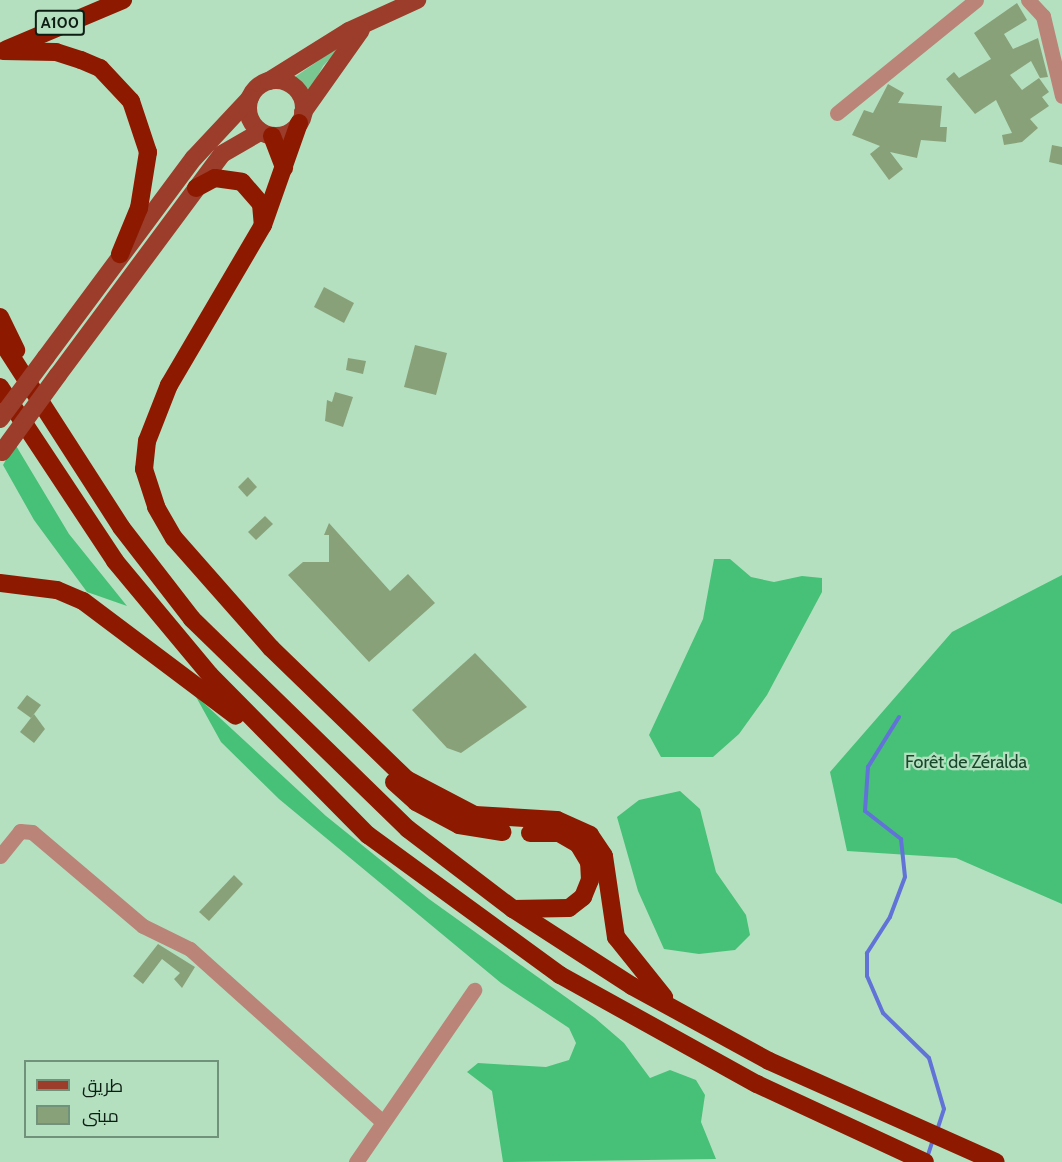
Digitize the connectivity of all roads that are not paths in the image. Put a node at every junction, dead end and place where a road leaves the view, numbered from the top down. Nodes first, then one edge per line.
1 (123, 0) edge
2 (417, 0) edge
3 (976, 0) edge
4 (1028, 0) edge
5 (370, 21) junction
6 (1, 52) edge
7 (269, 81) junction
8 (1062, 96) edge
9 (250, 98) junction
10 (837, 113) dead end
11 (301, 117) junction
12 (266, 134) junction
13 (285, 168) junction
14 (196, 188) junction
15 (263, 225) junction
16 (120, 254) junction
17 (0, 317) edge
18 (0, 339) edge
19 (23, 375) junction
20 (169, 385) junction
21 (0, 387) edge
22 (0, 419) edge
23 (1, 454) edge
24 (0, 583) edge
25 (288, 758) junction
26 (0, 856) edge
27 (513, 909) junction
28 (474, 990) dead end
29 (675, 1009) junction
30 (383, 1122) junction
31 (356, 1162) edge
32 (925, 1162) edge
33 (996, 1162) edge

1 - 6 highway, A100
2 - 5 main road
3 - 10 street
4 - 8 street
5 - 7 main road
5 - 11 main road
6 - 16 highway
7 - 9 main road
7 - 11 main road
9 - 12 main road
9 - 16 main road
11 - 12 main road
11 - 13 highway
12 - 13 highway
12 - 14 main road
13 - 15 highway
14 - 15 highway
14 - 23 main road, bridge
15 - 20 highway
16 - 22 main road, bridge
17 - 19 highway
18 - 19 highway
19 - 27 highway
20 - 27 highway
20 - 29 highway
21 - 25 highway
24 - 25 highway
25 - 32 highway
26 - 30 street
27 - 29 highway
28 - 30 street
29 - 33 highway
30 - 31 street

